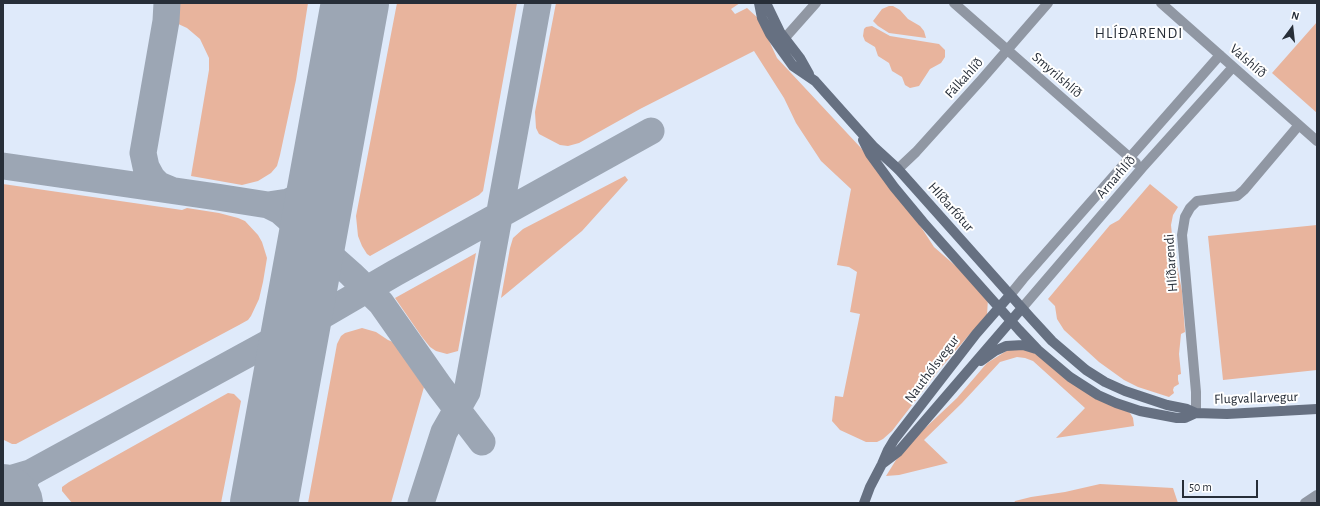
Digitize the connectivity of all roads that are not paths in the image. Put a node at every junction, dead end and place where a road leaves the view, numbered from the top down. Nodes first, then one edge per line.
1 (759, 3) edge
2 (766, 3) edge
3 (816, 3) edge
4 (954, 3) edge
5 (1048, 3) edge
6 (1161, 3) edge
7 (784, 39) junction
8 (1007, 50) junction
9 (1220, 55) junction
10 (1233, 67) junction
11 (810, 76) junction
12 (1299, 125) junction
13 (857, 128) junction
14 (1317, 141) edge
15 (1131, 158) junction
16 (1142, 168) junction
17 (898, 169) junction
18 (1010, 296) junction
19 (999, 308) junction
20 (1022, 308) junction
21 (1011, 321) junction
22 (1038, 350) junction
23 (967, 371) junction
24 (1317, 409) edge
25 (1196, 413) junction
26 (882, 464) junction
27 (1317, 495) edge
28 (864, 503) edge
29 (1305, 503) edge

1 - 11 street, Hlíðarfótur
2 - 7 street, Hlíðarfótur
3 - 7 street
4 - 8 street, Smyrilshlíð
5 - 8 street, Fálkahlíð
6 - 9 street, Valshlíð
7 - 11 street, Hlíðarfótur
8 - 15 street, Smyrilshlíð
8 - 17 street, Fálkahlíð
9 - 10 street, Valshlíð
9 - 15 street, Arnarhlíð
10 - 12 street, Valshlíð
10 - 16 street, Arnarhlíð
11 - 13 street, Hlíðarfótur
12 - 14 street, Valshlíð
12 - 25 street, Hlíðarendi
13 - 17 street, Hlíðarfótur
13 - 19 street, Hlíðarfótur
15 - 16 street, Smyrilshlíð
15 - 18 street, Arnarhlíð
16 - 20 street, Arnarhlíð
17 - 18 street, Hlíðarfótur
18 - 19 street, Nauthólsvegur
18 - 20 street, Hlíðarfótur
19 - 21 street, Flugvallarvegur
19 - 26 street, Nauthólsvegur
20 - 21 street, Nauthólsvegur
20 - 25 street, Flugvallarvegur
21 - 22 street, Flugvallarvegur
21 - 23 street, Nauthólsvegur
22 - 23 street
22 - 25 street, Flugvallarvegur
23 - 26 street, Nauthólsvegur
24 - 25 street, Flugvallarvegur
26 - 28 street, Nauthólsvegur
27 - 29 street

